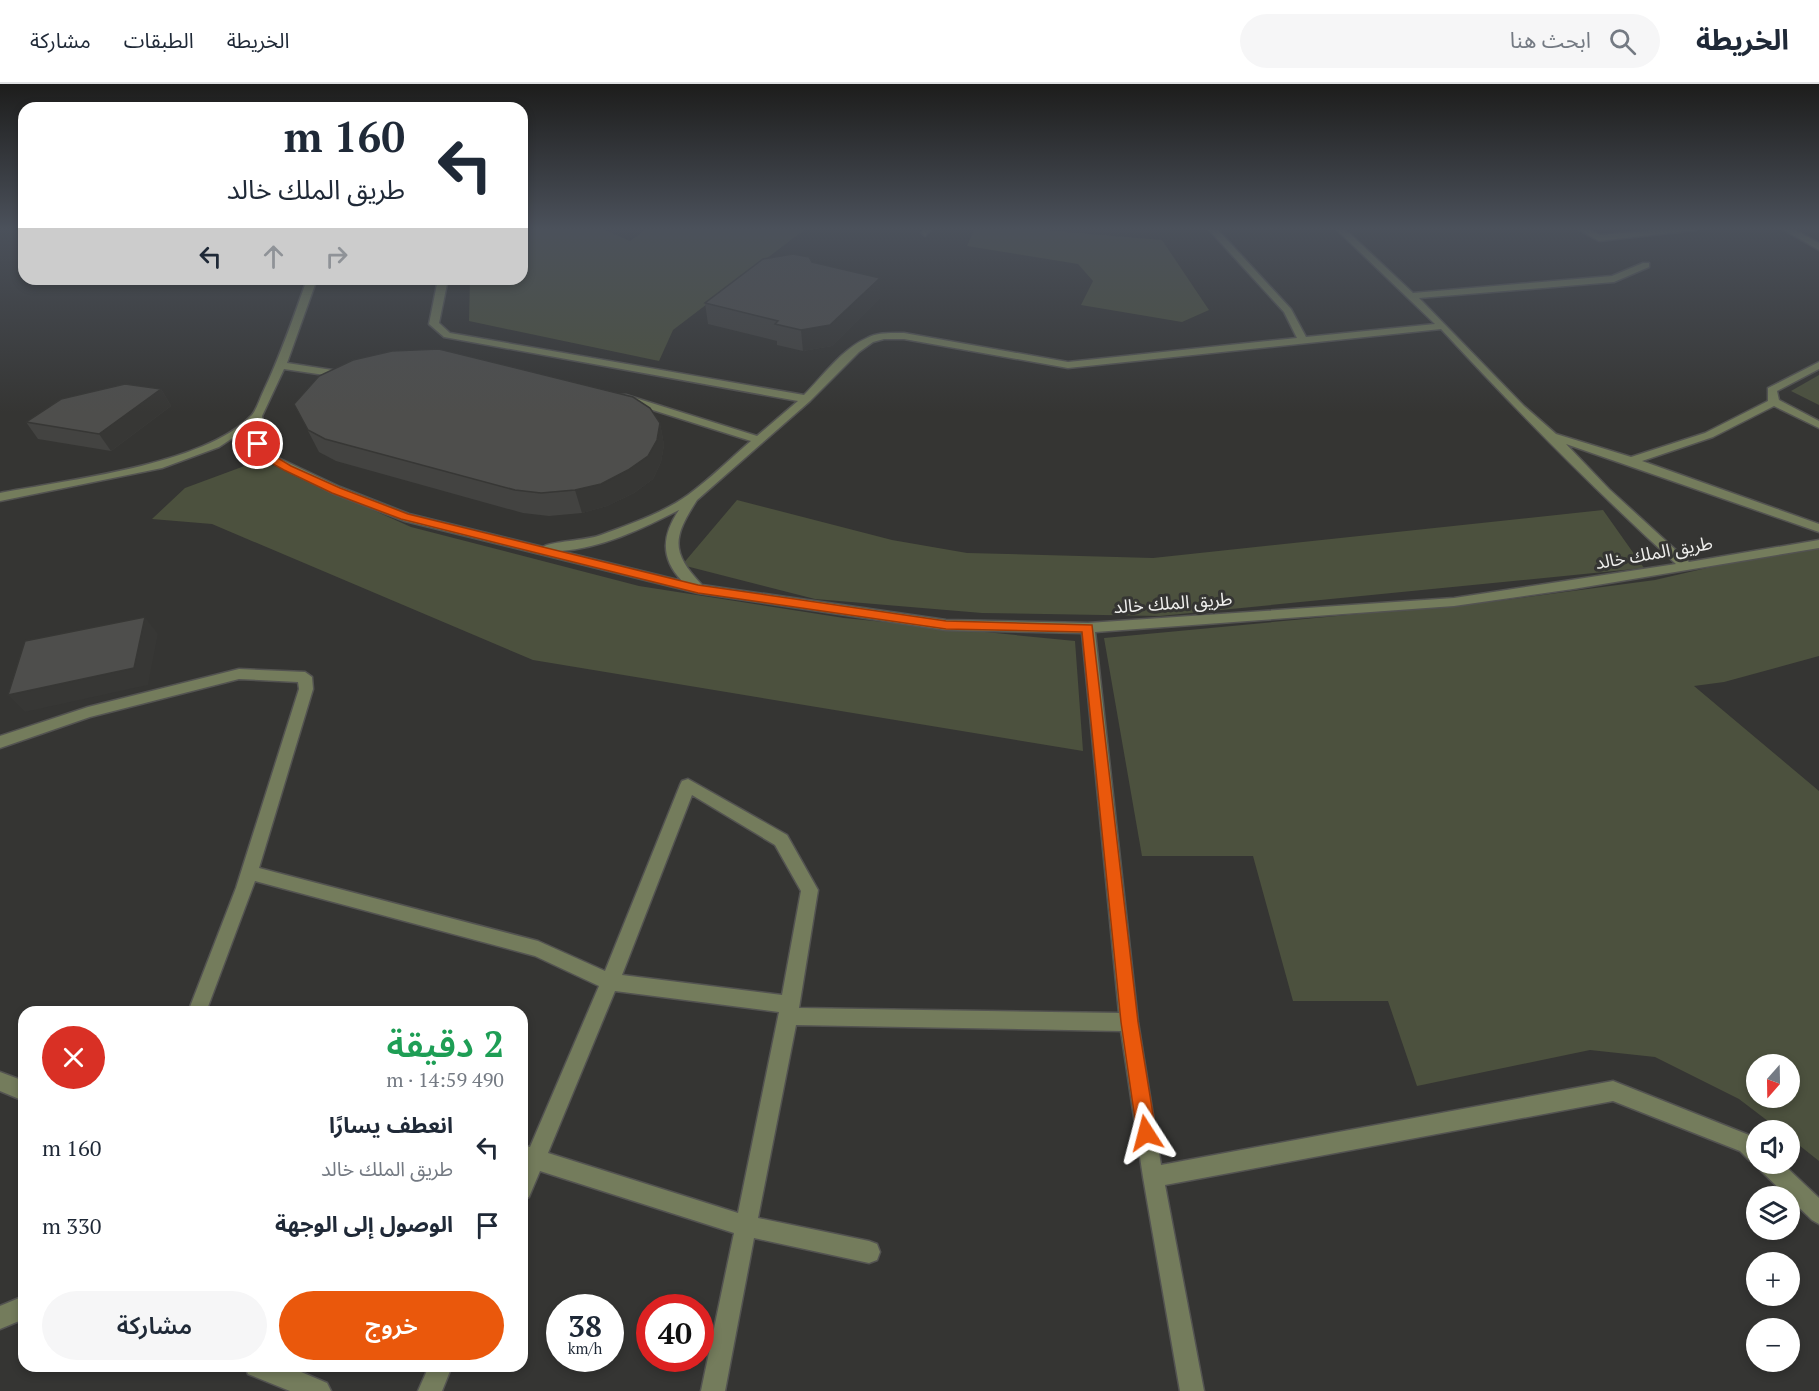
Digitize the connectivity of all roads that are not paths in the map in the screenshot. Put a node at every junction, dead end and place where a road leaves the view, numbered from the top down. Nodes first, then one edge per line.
1 (308, 291) edge
2 (441, 291) edge
3 (1269, 291) edge
4 (1404, 291) edge
5 (1469, 291) edge
6 (1409, 296) junction
7 (1443, 326) junction
8 (1303, 341) junction
9 (281, 365) junction
10 (1819, 365) edge
11 (351, 376) edge
12 (613, 395) edge
13 (806, 399) junction
14 (1774, 402) junction
15 (257, 416) junction
16 (1819, 425) edge
17 (1552, 436) junction
18 (759, 440) junction
19 (1631, 461) junction
20 (0, 497) edge
21 (692, 498) junction
22 (1819, 528) edge
23 (494, 538) junction
24 (1819, 544) edge
25 (1686, 566) junction
26 (698, 589) junction
27 (1088, 628) junction
28 (0, 742) edge
29 (249, 872) junction
30 (610, 982) junction
31 (199, 1006) edge
32 (789, 1010) junction
33 (1129, 1022) junction
34 (0, 1081) edge
35 (18, 1088) edge
36 (1746, 1144) edge
37 (529, 1157) edge
38 (1778, 1174) edge
39 (1153, 1177) junction
40 (1819, 1213) edge
41 (746, 1226) junction
42 (869, 1252) dead end
43 (18, 1310) edge
44 (0, 1318) edge
45 (271, 1372) edge
46 (438, 1372) edge
47 (319, 1391) edge
48 (430, 1391) edge
49 (713, 1391) edge
50 (1192, 1391) edge

1 - 9 street
2 - 13 street
3 - 8 street
4 - 6 street
5 - 6 street
6 - 7 street
7 - 8 street
7 - 17 street
8 - 13 street
9 - 11 street
9 - 15 street
10 - 14 street
12 - 18 street
13 - 18 street
14 - 16 street
14 - 19 street
15 - 20 street
15 - 23 street, طريق الملك خالد
17 - 19 street
17 - 25 street
18 - 21 street
19 - 22 street
21 - 23 street
21 - 26 street
23 - 26 street, طريق الملك خالد
24 - 25 street, طريق الملك خالد
25 - 27 street, طريق الملك خالد
26 - 27 street, طريق الملك خالد
27 - 33 street
28 - 29 street
29 - 30 street
29 - 31 street
30 - 32 street
30 - 32 street
30 - 37 street
32 - 33 street
32 - 41 street
33 - 39 street
34 - 35 street
36 - 39 street
37 - 41 street
38 - 40 street
39 - 50 street
41 - 42 street
41 - 49 street
43 - 44 street
45 - 47 street
46 - 48 street

